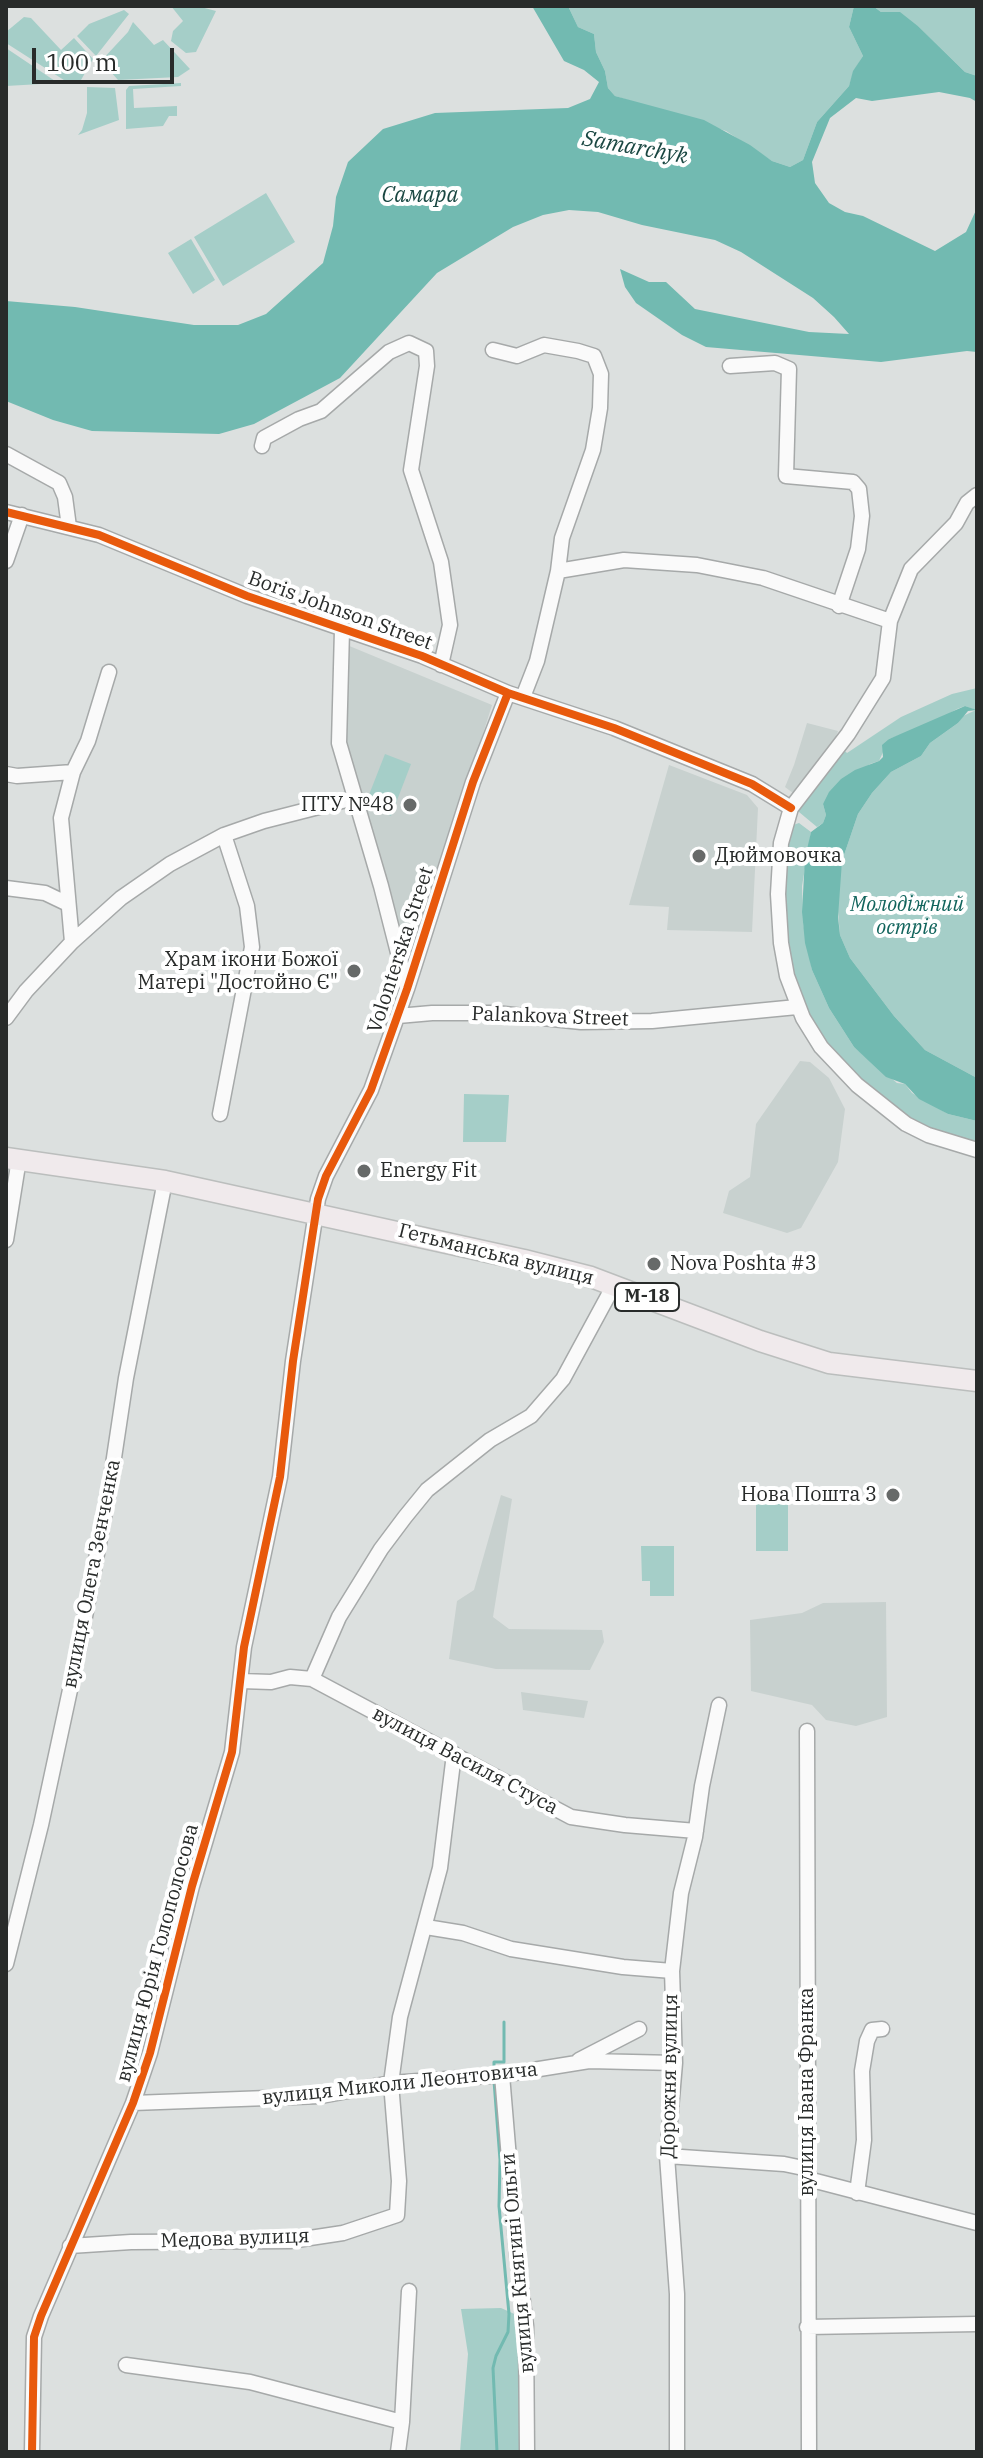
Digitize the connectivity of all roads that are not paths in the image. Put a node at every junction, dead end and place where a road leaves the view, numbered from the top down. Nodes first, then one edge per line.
1 (493, 350) dead end
2 (730, 366) dead end
3 (262, 446) dead end
4 (6, 454) edge
5 (977, 495) edge
6 (6, 512) edge
7 (22, 515) junction
8 (69, 527) junction
9 (6, 561) edge
10 (558, 571) junction
11 (839, 606) junction
12 (890, 621) junction
13 (342, 630) junction
14 (441, 665) junction
15 (109, 672) dead end
16 (508, 693) junction
17 (523, 697) junction
18 (73, 772) junction
19 (6, 774) edge
20 (354, 798) junction
21 (791, 808) junction
22 (224, 835) junction
23 (6, 888) edge
24 (68, 904) junction
25 (72, 942) junction
26 (407, 989) junction
27 (797, 1007) junction
28 (398, 1016) junction
29 (6, 1018) edge
30 (220, 1114) dead end
31 (977, 1150) edge
32 (12, 1159) edge
33 (165, 1181) junction
34 (315, 1213) junction
35 (6, 1240) edge
36 (614, 1285) junction
37 (977, 1381) edge
38 (312, 1679) junction
39 (241, 1681) junction
40 (719, 1705) dead end
41 (807, 1731) dead end
42 (454, 1754) junction
43 (696, 1831) junction
44 (426, 1927) junction
45 (6, 1964) edge
46 (672, 1971) junction
47 (639, 2029) dead end
48 (882, 2029) dead end
49 (675, 2063) junction
50 (571, 2064) junction
51 (502, 2075) junction
52 (391, 2083) junction
53 (133, 2103) junction
54 (667, 2156) junction
55 (808, 2174) junction
56 (857, 2193) junction
57 (977, 2223) edge
58 (70, 2246) junction
59 (409, 2291) dead end
60 (977, 2324) edge
61 (807, 2327) junction
62 (126, 2365) dead end
63 (402, 2422) junction
64 (32, 2452) edge
65 (398, 2452) edge
66 (527, 2452) edge
67 (677, 2452) edge
68 (809, 2452) edge

1 - 10 street
2 - 11 street
3 - 14 street
4 - 8 street
5 - 12 street
6 - 7 street, Boris Johnson Street
7 - 8 street, Boris Johnson Street
7 - 9 street
8 - 13 street, Boris Johnson Street
10 - 11 street
10 - 17 street
11 - 12 street
12 - 21 street
13 - 14 street, Boris Johnson Street
13 - 20 street, Volonterska Street
14 - 16 street, Boris Johnson Street
15 - 18 street
16 - 17 street, Boris Johnson Street
16 - 26 street, Volonterska Street
17 - 21 street, Boris Johnson Street
18 - 19 street
18 - 24 street
20 - 22 street
20 - 26 street, Volonterska Street
21 - 27 street
22 - 25 street
22 - 30 street
23 - 24 street
24 - 25 street
25 - 29 street
26 - 28 street, Volonterska Street
27 - 28 street, Palankova Street
27 - 31 street
28 - 34 street, Volonterska Street
32 - 33 highway, Гетьманська вулиця / М-18
32 - 35 street
33 - 34 highway, Гетьманська вулиця / М-18
33 - 45 street, вулиця Олега Зенченка
34 - 36 highway, Гетьманська вулиця / М-18
34 - 39 street, вулиця Юрія Голополосова
36 - 37 highway, Гетьманська вулиця / М-18
36 - 38 street
38 - 39 street
38 - 42 street, вулиця Василя Стуса
39 - 53 street, вулиця Юрія Голополосова
40 - 43 street, Дорожня вулиця
41 - 55 street, вулиця Івана Франка
42 - 43 street, вулиця Василя Стуса
42 - 44 street
43 - 46 street, Дорожня вулиця
44 - 46 street
44 - 52 street
46 - 49 street, Дорожня вулиця
47 - 50 street, вулиця Миколи Леонтовича
48 - 56 street
49 - 50 street, вулиця Миколи Леонтовича
49 - 54 street, Дорожня вулиця
50 - 51 street, вулиця Миколи Леонтовича
51 - 52 street, вулиця Миколи Леонтовича
51 - 66 street, вулиця Княгині Ольги
52 - 53 street, вулиця Миколи Леонтовича
52 - 58 street, Медова вулиця
53 - 58 street, вулиця Юрія Голополосова
54 - 55 street
54 - 67 street, Дорожня вулиця
55 - 56 street
55 - 61 street, вулиця Івана Франка
56 - 57 street
58 - 64 street, вулиця Юрія Голополосова
59 - 63 street
60 - 61 street
61 - 68 street, вулиця Івана Франка
62 - 63 street
63 - 65 street

